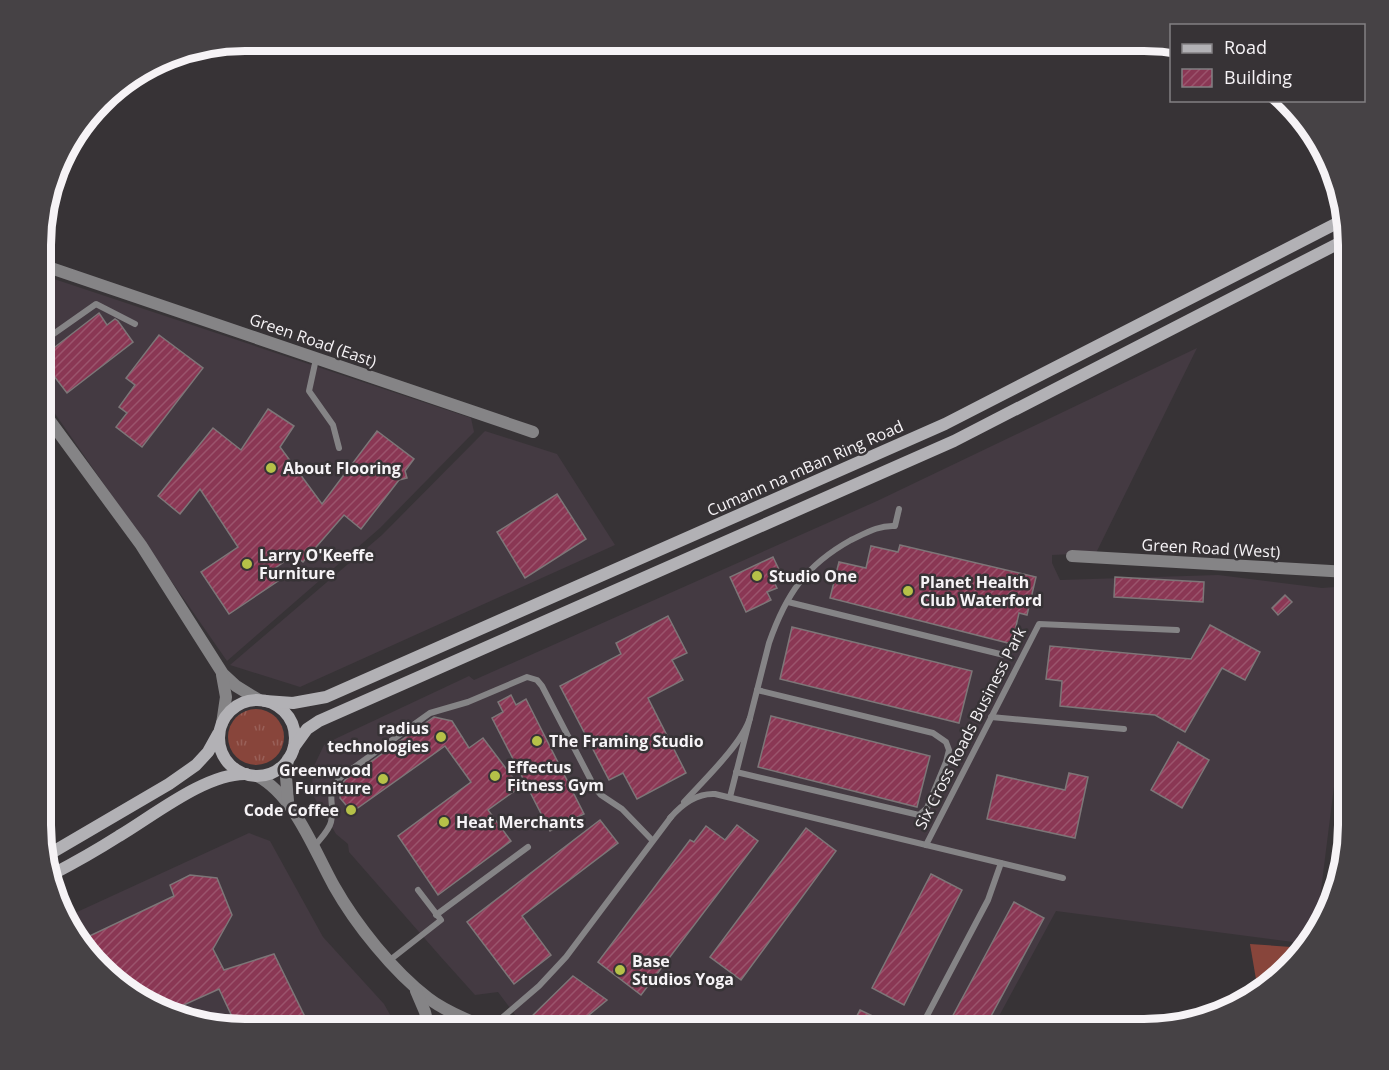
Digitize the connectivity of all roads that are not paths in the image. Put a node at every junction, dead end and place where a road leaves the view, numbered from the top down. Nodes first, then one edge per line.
1 (1337, 223) edge
2 (1338, 244) edge
3 (51, 269) edge
4 (135, 324) dead end
5 (51, 336) edge
6 (316, 359) junction
7 (51, 422) edge
8 (533, 432) dead end
9 (339, 448) dead end
10 (900, 509) dead end
11 (1072, 556) dead end
12 (1338, 572) edge
13 (788, 602) junction
14 (1177, 630) dead end
15 (1004, 655) dead end
16 (218, 667) junction
17 (757, 690) junction
18 (262, 700) junction
19 (991, 717) junction
20 (750, 718) junction
21 (221, 726) junction
22 (1124, 729) dead end
23 (291, 753) junction
24 (736, 771) junction
25 (252, 775) junction
26 (730, 797) junction
27 (288, 801) junction
28 (670, 818) junction
29 (652, 840) junction
30 (926, 845) junction
31 (314, 847) junction
32 (528, 847) dead end
33 (53, 852) edge
34 (1001, 863) junction
35 (57, 872) edge
36 (1063, 878) dead end
37 (418, 890) dead end
38 (436, 915) junction
39 (390, 960) junction
40 (409, 981) junction
41 (426, 1019) edge
42 (466, 1019) edge
43 (499, 1019) edge
44 (925, 1019) edge

1 - 18 main road, Cumann na mBan Ring Road
2 - 23 main road, Cumann na mBan Ring Road
3 - 6 street, Green Road (East)
4 - 5 lane
6 - 8 street, Green Road (East)
6 - 9 lane
7 - 16 street
10 - 13 lane, Six Cross Roads Business Park
11 - 12 street, Green Road (West)
13 - 15 lane
13 - 17 lane, Six Cross Roads Business Park
14 - 19 lane, Six Cross Roads Business Park
16 - 18 street
16 - 21 street
17 - 20 lane, Six Cross Roads Business Park
17 - 24 lane
18 - 21 main road
18 - 23 main road
19 - 22 lane
19 - 30 lane, Six Cross Roads Business Park
20 - 24 lane, Six Cross Roads Business Park
20 - 28 lane, Six Cross Roads Business Park
21 - 25 main road
21 - 33 main road
23 - 25 main road
23 - 27 street
24 - 26 lane, Six Cross Roads Business Park
25 - 27 street
25 - 35 main road
26 - 28 lane, Six Cross Roads Business Park
26 - 30 lane, Six Cross Roads Business Park
27 - 31 street
28 - 29 lane, Six Cross Roads Business Park
29 - 31 lane
29 - 43 lane, Six Cross Roads Business Park
30 - 34 lane, Six Cross Roads Business Park
31 - 39 street
32 - 38 lane
34 - 36 lane, Six Cross Roads Business Park
34 - 44 lane
37 - 38 lane
38 - 39 lane
39 - 40 street
40 - 41 street
40 - 42 street

